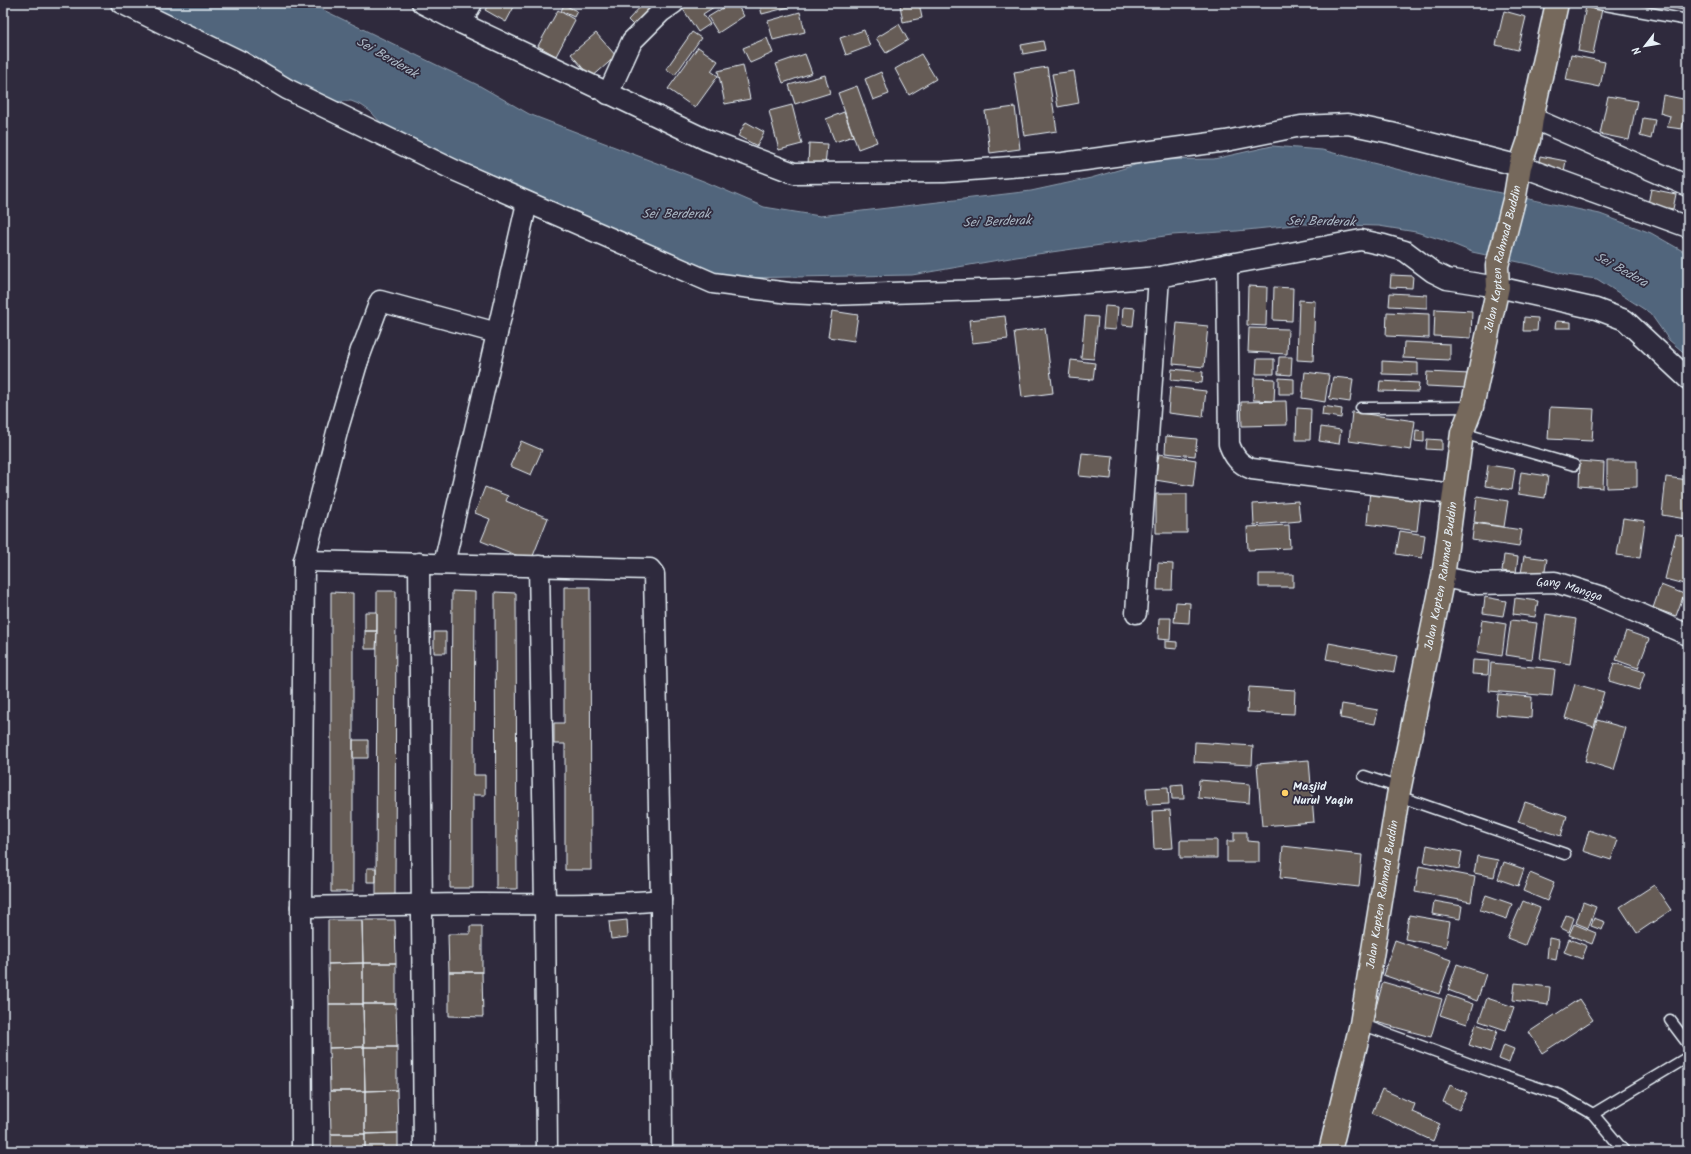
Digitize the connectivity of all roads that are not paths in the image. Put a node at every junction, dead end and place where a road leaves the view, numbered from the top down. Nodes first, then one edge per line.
1 (121, 3) edge
2 (422, 3) edge
3 (472, 3) edge
4 (674, 3) edge
5 (1557, 3) edge
6 (1594, 3) edge
7 (1688, 20) edge
8 (461, 23) junction
9 (608, 94) junction
10 (1532, 118) junction
11 (1520, 166) junction
12 (1688, 186) edge
13 (527, 202) junction
14 (1688, 227) edge
15 (1227, 264) junction
16 (1159, 277) junction
17 (1497, 277) junction
18 (497, 333) junction
19 (1688, 379) edge
20 (1472, 407) junction
21 (1361, 408) dead end
22 (1462, 433) junction
23 (1574, 465) dead end
24 (1453, 494) junction
25 (304, 561) junction
26 (419, 563) junction
27 (444, 564) junction
28 (539, 566) junction
29 (1443, 577) junction
30 (1136, 613) dead end
31 (1688, 635) edge
32 (1364, 776) dead end
33 (1399, 792) junction
34 (1565, 854) dead end
35 (661, 900) junction
36 (421, 904) junction
37 (545, 904) junction
38 (301, 907) junction
39 (1670, 1020) dead end
40 (1361, 1024) junction
41 (1688, 1044) edge
42 (1688, 1057) edge
43 (1593, 1114) junction
44 (1332, 1141) edge
45 (302, 1151) edge
46 (424, 1151) edge
47 (547, 1151) edge
48 (662, 1151) edge
49 (1624, 1151) edge

1 - 13 street
2 - 8 street
3 - 8 street
4 - 9 street
5 - 10 main road, Jalan Kapten Rahmad Buddin
6 - 7 lane
8 - 9 street
9 - 11 street
10 - 11 main road, Jalan Kapten Rahmad Buddin
10 - 12 street
11 - 14 street
11 - 17 main road, Jalan Kapten Rahmad Buddin
13 - 16 street
13 - 18 street
15 - 16 street
15 - 17 street
15 - 24 street
16 - 30 street
17 - 19 street
17 - 20 main road, Jalan Kapten Rahmad Buddin
18 - 25 street
18 - 27 street
20 - 21 lane
20 - 22 main road, Jalan Kapten Rahmad Buddin
22 - 23 lane
22 - 24 main road, Jalan Kapten Rahmad Buddin
24 - 29 main road, Jalan Kapten Rahmad Buddin
25 - 26 street
25 - 38 street
26 - 27 street
26 - 36 street
27 - 28 street
28 - 35 street
28 - 37 street
29 - 31 street, Gang Mangga
29 - 33 main road, Jalan Kapten Rahmad Buddin
32 - 33 lane
33 - 34 lane
33 - 40 main road, Jalan Kapten Rahmad Buddin
35 - 37 street
35 - 48 street
36 - 37 street
36 - 38 street
36 - 46 street
37 - 47 street
38 - 45 street
39 - 41 lane
40 - 43 lane
40 - 44 main road, Jalan Kapten Rahmad Buddin
42 - 43 lane
43 - 49 lane

